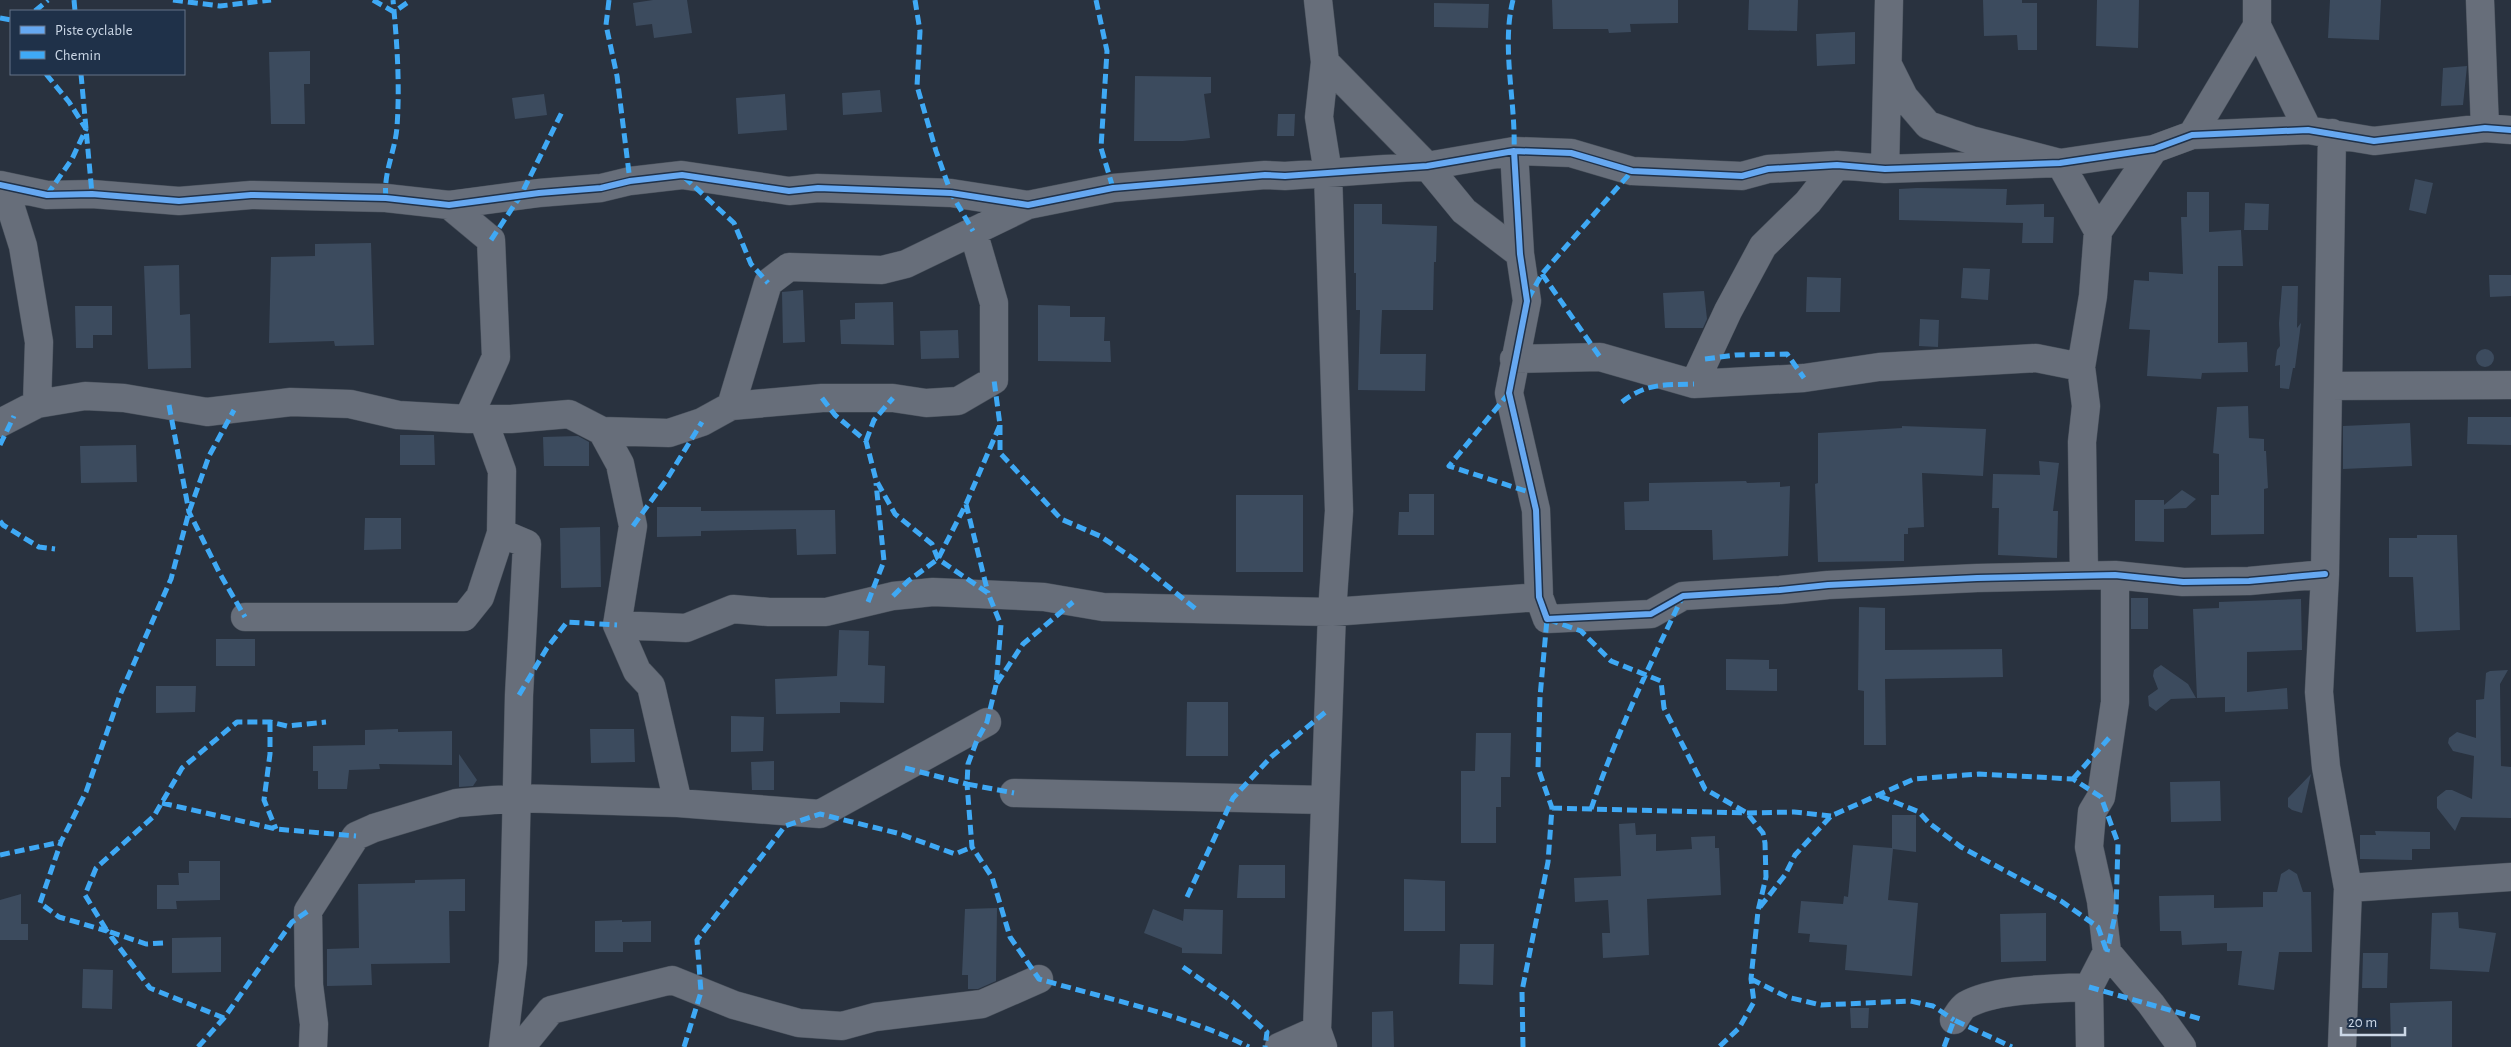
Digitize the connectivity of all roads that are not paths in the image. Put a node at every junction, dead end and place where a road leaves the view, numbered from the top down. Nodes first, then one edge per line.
1 (1318, 0) edge
2 (1889, 0) edge
3 (2480, 0) edge
4 (2257, 13) edge
5 (1325, 62) junction
6 (1888, 65) junction
7 (2498, 129) edge
8 (2320, 131) junction
9 (2192, 134) junction
10 (2154, 149) junction
11 (1514, 151) junction
12 (2060, 164) junction
13 (1837, 165) junction
14 (1427, 166) junction
15 (1885, 169) junction
16 (1328, 173) junction
17 (2, 186) edge
18 (1028, 204) junction
19 (449, 205) junction
20 (973, 231) junction
21 (2098, 231) junction
22 (1520, 254) junction
23 (1514, 359) junction
24 (2081, 367) junction
25 (1694, 384) junction
26 (2511, 385) edge
27 (2329, 386) junction
28 (37, 404) junction
29 (731, 406) junction
30 (476, 419) junction
31 (0, 424) edge
32 (602, 431) junction
33 (501, 533) junction
34 (2325, 574) junction
35 (2115, 575) junction
36 (2084, 576) junction
37 (1539, 597) junction
38 (1332, 612) junction
39 (246, 617) dead end
40 (617, 625) junction
41 (987, 722) dead end
42 (1014, 793) dead end
43 (517, 798) junction
44 (1325, 800) junction
45 (678, 803) junction
46 (2511, 877) edge
47 (2348, 888) junction
48 (2107, 952) junction
49 (1039, 979) dead end
50 (2089, 986) junction
51 (1954, 1020) dead end
52 (1320, 1038) edge
53 (313, 1047) edge
54 (503, 1047) edge
55 (521, 1047) edge
56 (1279, 1047) edge
57 (2090, 1047) edge
58 (2182, 1047) edge
59 (2342, 1047) edge

1 - 5 street
2 - 6 street
3 - 7 street
4 - 8 street
4 - 9 street
5 - 14 street
5 - 16 street
6 - 12 street
6 - 15 street
7 - 8 street
8 - 9 street
8 - 27 street
9 - 10 street
10 - 12 street
10 - 21 street
11 - 13 street
11 - 14 street
11 - 22 street
12 - 15 street
12 - 21 street
13 - 15 street
13 - 25 street
14 - 16 street
14 - 22 street
16 - 18 street
16 - 38 street
17 - 19 street
17 - 28 street
18 - 19 street
18 - 20 street
19 - 30 street
20 - 29 street
20 - 29 street
21 - 24 street
22 - 23 street
23 - 25 street
23 - 37 street
24 - 25 street
24 - 36 street
26 - 27 street
27 - 34 street
28 - 30 street
28 - 31 street
29 - 32 street
30 - 32 street
30 - 33 street
32 - 40 street
33 - 39 street
33 - 43 street
34 - 35 street
34 - 47 street
35 - 36 street
35 - 48 street
36 - 37 street
37 - 38 street
38 - 40 street
38 - 44 street
40 - 45 street
41 - 45 street
42 - 44 street
43 - 45 street
43 - 53 street
43 - 54 street
44 - 52 street
46 - 47 street
47 - 59 street
48 - 50 street
48 - 58 street
49 - 55 street
50 - 51 street
50 - 57 street
52 - 56 street

